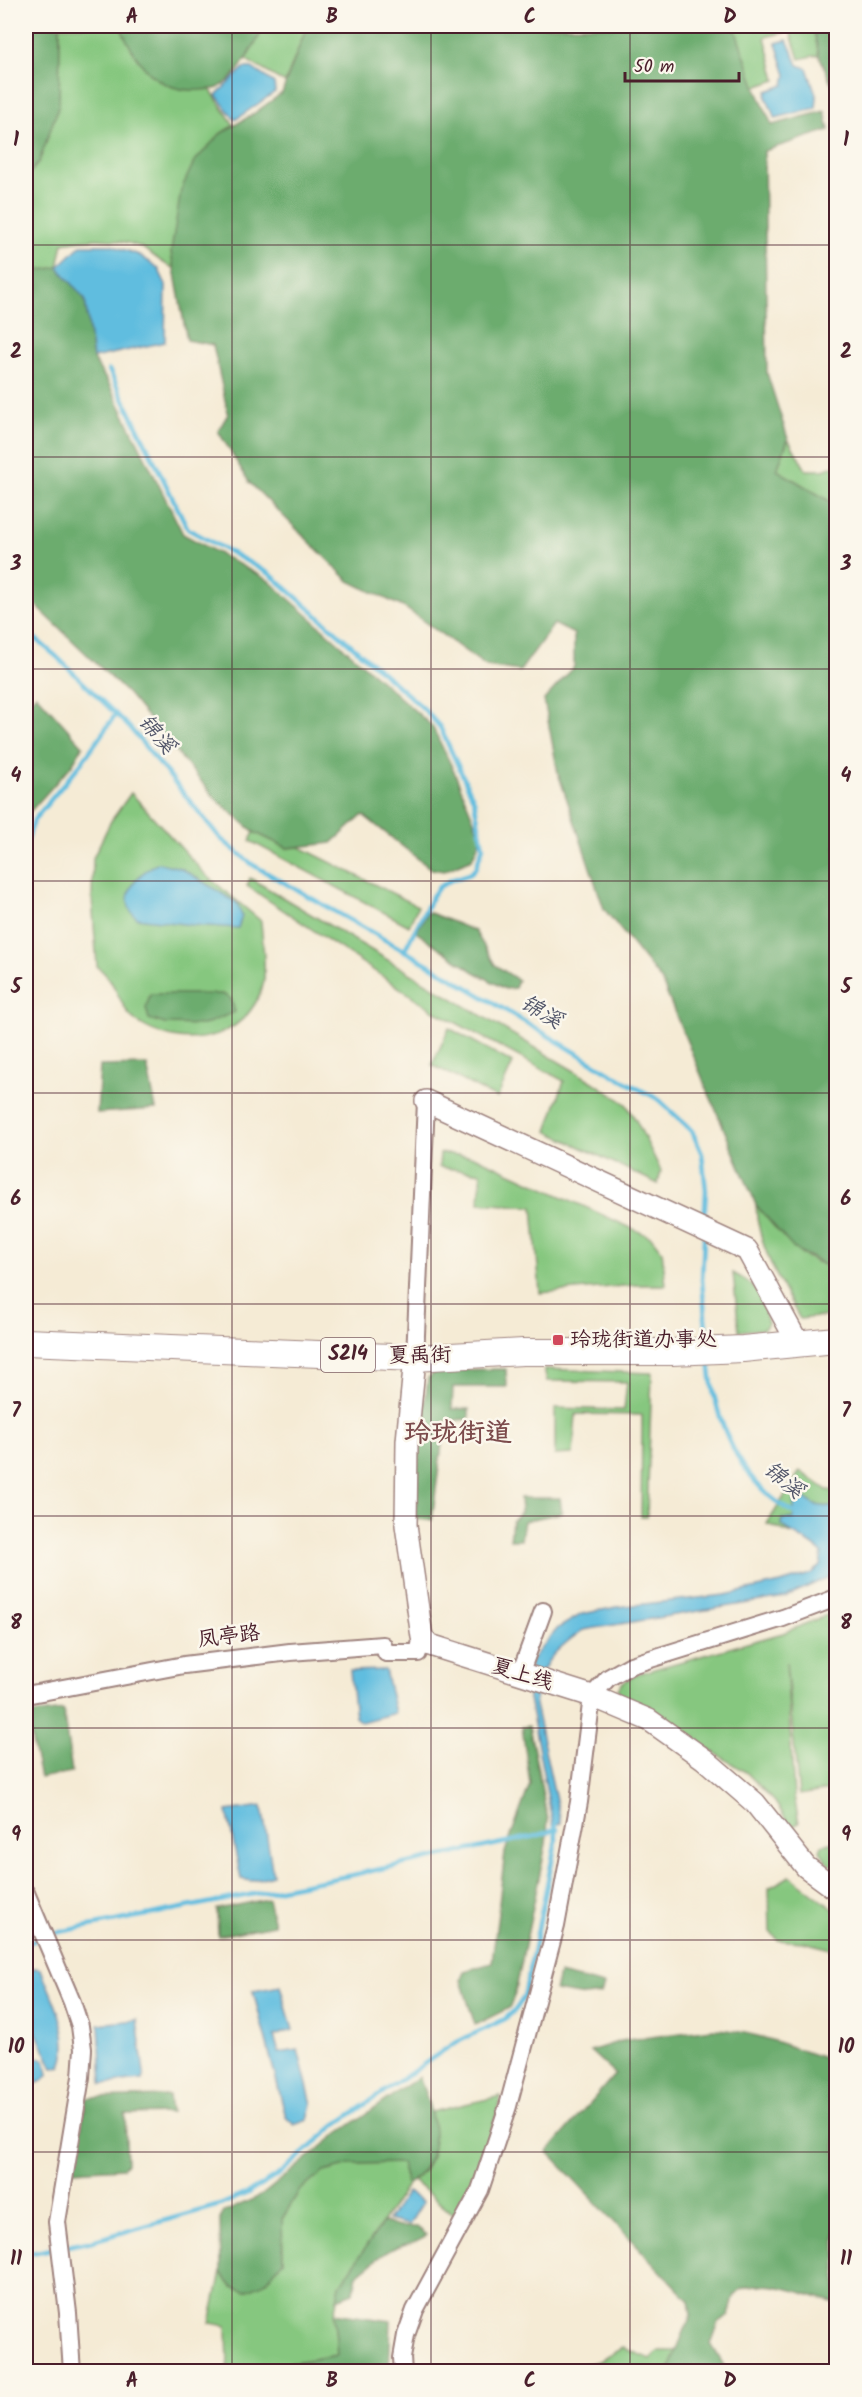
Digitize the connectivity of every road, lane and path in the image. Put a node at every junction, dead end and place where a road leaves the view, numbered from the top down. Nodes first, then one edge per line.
1 (426, 1101) joint
2 (837, 1340) edge
3 (26, 1342) edge
4 (799, 1345) junction
5 (415, 1358) junction
6 (837, 1598) edge
7 (543, 1611) dead end
8 (422, 1636) junction
9 (520, 1674) junction
10 (26, 1695) edge
11 (592, 1696) junction
12 (837, 1889) edge
13 (26, 1893) edge
14 (72, 2372) edge
15 (403, 2372) edge

1 - 4 street
1 - 5 street
2 - 4 main road, S214
3 - 5 main road, 夏禹街 / S214
4 - 5 main road, 夏禹街 / S214
5 - 8 street
6 - 11 street
7 - 9 street
8 - 9 street, 夏上线
8 - 10 street, 凤亭路
9 - 11 street, 夏上线
11 - 12 street, 夏上线
11 - 15 street
13 - 14 street

